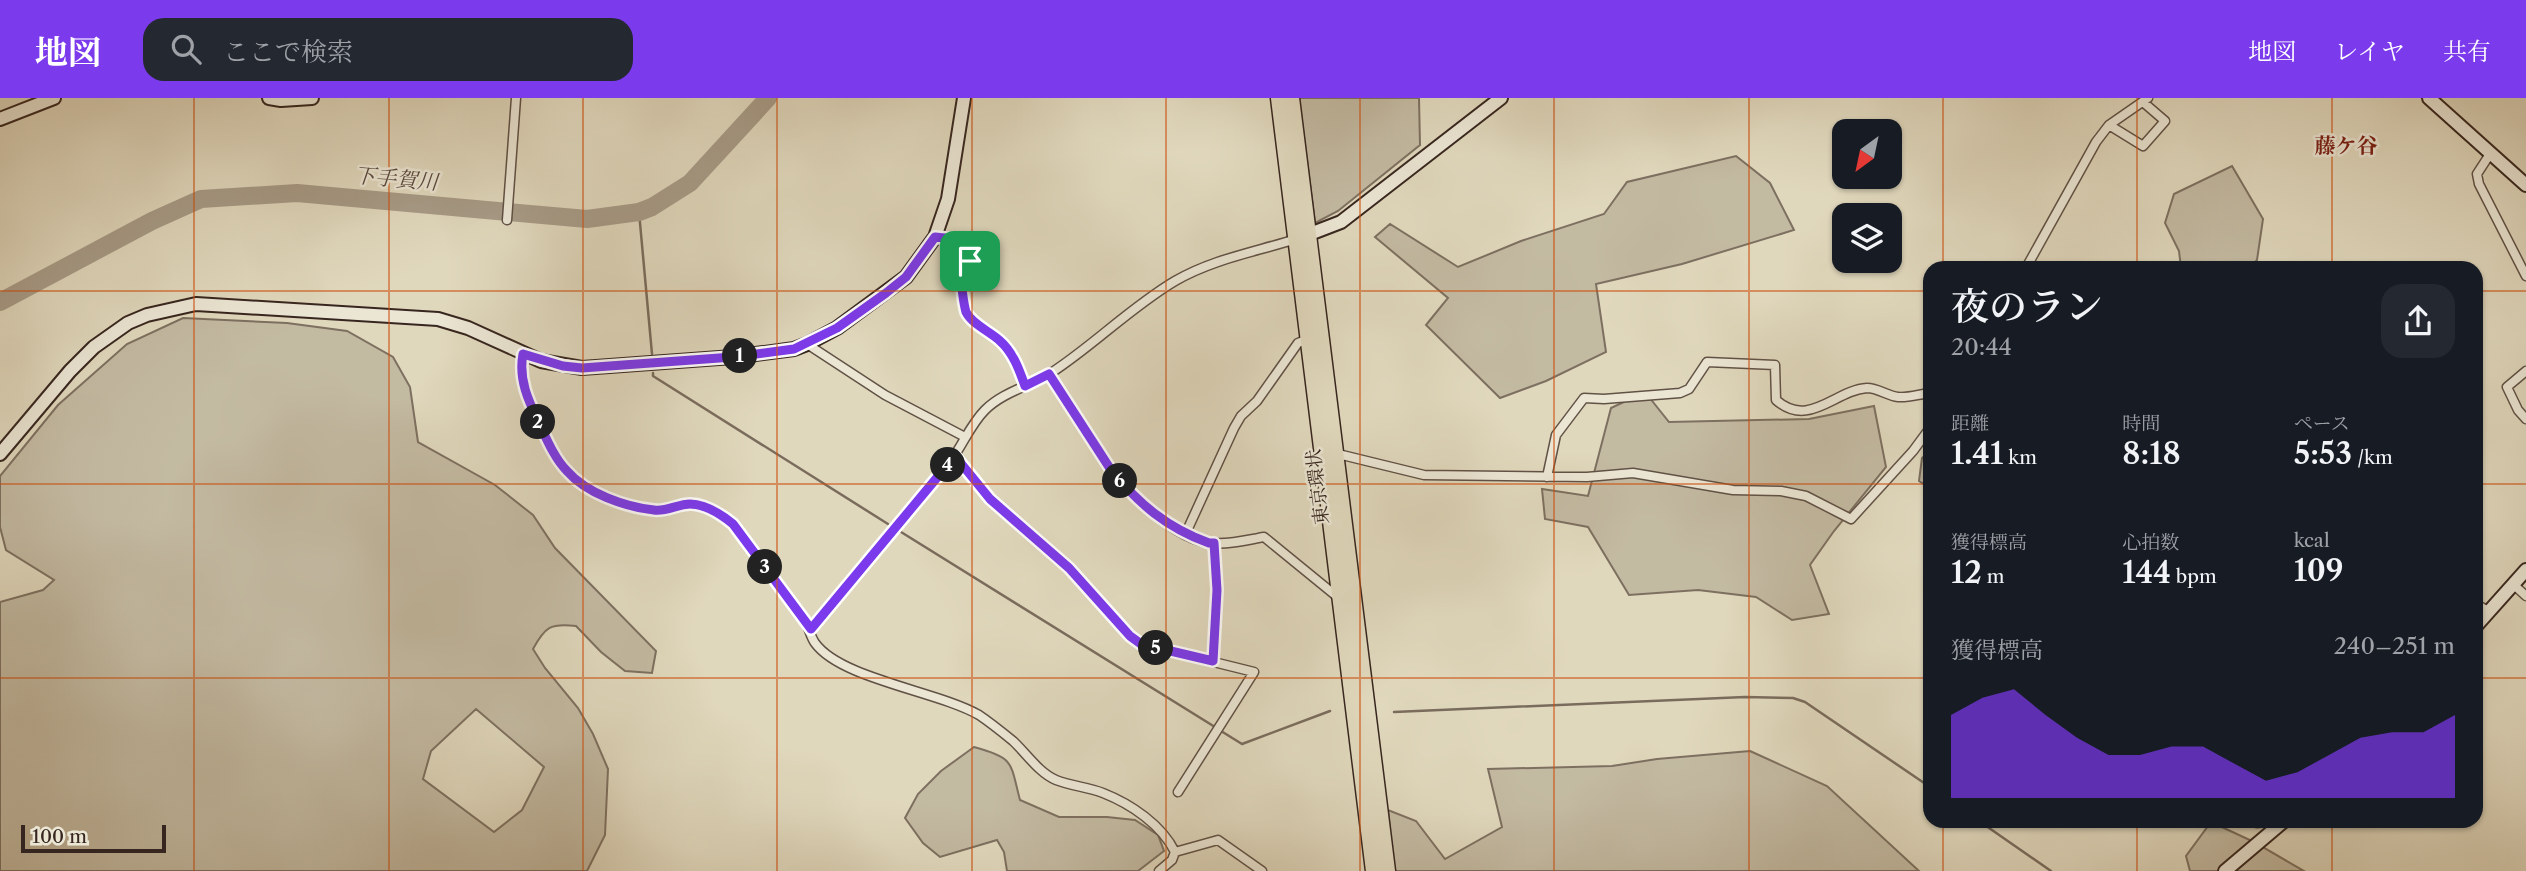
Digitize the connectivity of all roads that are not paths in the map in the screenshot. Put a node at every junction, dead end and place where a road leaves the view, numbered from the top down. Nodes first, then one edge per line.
1 (54, 98) edge
2 (269, 98) edge
3 (312, 98) edge
4 (516, 98) edge
5 (964, 98) edge
6 (1279, 98) edge
7 (1291, 98) edge
8 (1502, 98) edge
9 (2429, 98) edge
10 (2145, 100) edge
11 (0, 119) edge
12 (2109, 125) junction
13 (2490, 153) junction
14 (2526, 185) edge
15 (507, 220) dead end
16 (935, 237) junction
17 (1302, 238) junction
18 (2030, 261) edge
19 (2526, 276) edge
20 (1308, 339) junction
21 (807, 344) junction
22 (523, 354) junction
23 (2526, 371) edge
24 (1049, 374) junction
25 (1025, 386) junction
26 (1923, 394) edge
27 (2526, 419) edge
28 (965, 437) junction
29 (1923, 438) edge
30 (1328, 453) junction
31 (0, 454) edge
32 (955, 456) junction
33 (1547, 477) junction
34 (1185, 535) junction
35 (1214, 543) junction
36 (2526, 570) edge
37 (2514, 585) junction
38 (2526, 596) edge
39 (1341, 599) junction
40 (2483, 608) edge
41 (2490, 611) junction
42 (2483, 618) edge
43 (811, 629) junction
44 (1213, 661) junction
45 (1178, 792) dead end
46 (2276, 828) edge
47 (1175, 852) junction
48 (1159, 871) edge
49 (1262, 871) edge
50 (1374, 871) edge
51 (1387, 871) edge
52 (2225, 871) edge

1 - 11 street
2 - 3 street
4 - 15 street
5 - 16 street
6 - 17 highway, 東京環状
7 - 17 highway, 東京環状
8 - 17 street
9 - 13 street
10 - 12 street
10 - 12 street
12 - 18 street
13 - 14 street
13 - 19 street
16 - 21 street
16 - 25 street
17 - 20 highway, 東京環状
17 - 24 street
17 - 30 highway, 東京環状
20 - 30 highway, 東京環状
20 - 34 street
21 - 22 street
21 - 28 street
22 - 31 street
22 - 43 street
23 - 27 street
24 - 25 street
24 - 34 street
25 - 28 street
26 - 33 street
28 - 32 street
29 - 33 street
30 - 33 street
30 - 39 highway, 東京環状
30 - 51 highway, 東京環状
32 - 43 street
32 - 44 street
34 - 35 street
35 - 39 street
35 - 44 street
36 - 37 street
37 - 38 street
37 - 41 street
39 - 50 highway, 東京環状
40 - 41 street
41 - 42 street
43 - 47 street
44 - 45 street
46 - 52 street
47 - 48 street
47 - 49 street

